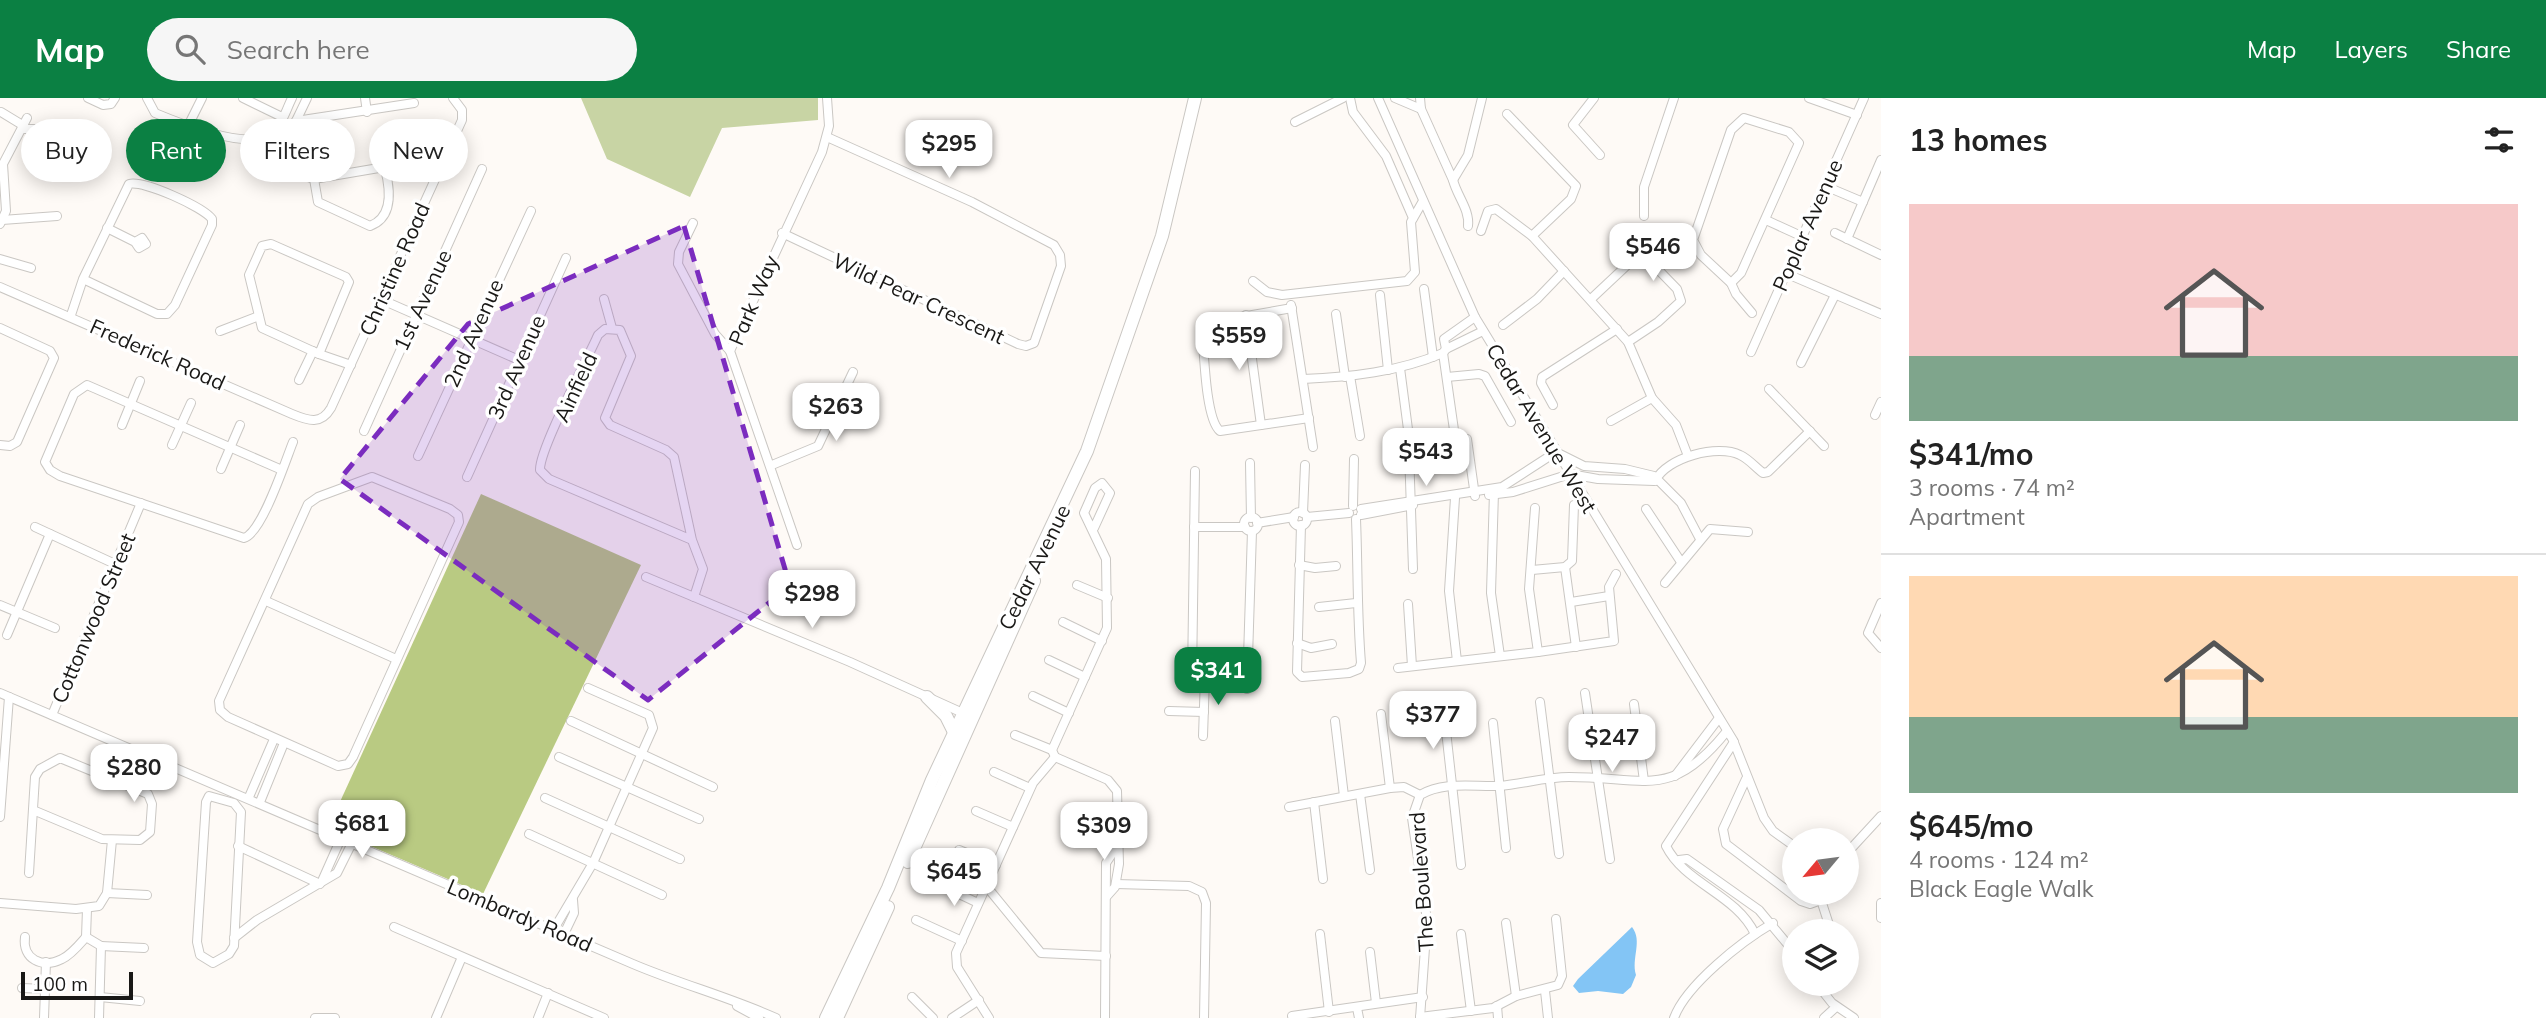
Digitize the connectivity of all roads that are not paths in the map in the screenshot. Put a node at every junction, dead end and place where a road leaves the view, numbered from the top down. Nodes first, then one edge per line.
1 (88, 98) edge
2 (115, 98) edge
3 (147, 98) edge
4 (202, 98) edge
5 (243, 98) edge
6 (292, 98) edge
7 (307, 98) edge
8 (365, 98) edge
9 (453, 98) edge
10 (827, 98) edge
11 (1195, 98) edge
12 (1202, 98) edge
13 (1343, 98) edge
14 (1350, 98) edge
15 (1378, 98) edge
16 (1395, 98) edge
17 (1420, 98) edge
18 (1482, 98) edge
19 (1594, 98) edge
20 (1674, 98) edge
21 (1809, 98) edge
22 (1864, 98) edge
23 (414, 103) dead end
24 (1421, 109) junction
25 (367, 112) junction
26 (1, 113) edge
27 (1507, 114) dead end
28 (1857, 116) junction
29 (282, 117) junction
30 (170, 119) edge
31 (192, 119) edge
32 (297, 119) edge
33 (312, 119) edge
34 (1295, 122) dead end
35 (21, 123) edge
36 (21, 128) edge
37 (226, 132) edge
38 (827, 137) junction
39 (5, 152) edge
40 (1600, 155) dead end
41 (1881, 160) edge
42 (482, 169) dead end
43 (1453, 180) junction
44 (312, 182) edge
45 (388, 182) edge
46 (1825, 186) junction
47 (1423, 201) junction
48 (1863, 202) junction
49 (531, 211) dead end
50 (57, 216) dead end
51 (1644, 216) dead end
52 (1413, 218) junction
53 (1766, 220) junction
54 (1, 222) edge
55 (693, 223) dead end
56 (1468, 226) dead end
57 (107, 228) junction
58 (1481, 230) dead end
59 (782, 233) junction
60 (1835, 233) dead end
61 (1532, 236) junction
62 (1801, 236) junction
63 (1847, 239) junction
64 (135, 242) dead end
65 (1881, 255) edge
66 (0, 258) edge
67 (566, 258) dead end
68 (31, 268) dead end
69 (1564, 271) junction
70 (1785, 273) junction
71 (83, 279) junction
72 (1253, 281) dead end
73 (1731, 283) junction
74 (0, 287) edge
75 (1424, 289) dead end
76 (1380, 295) dead end
77 (1835, 295) junction
78 (380, 299) junction
79 (604, 299) dead end
80 (1591, 299) junction
81 (1752, 313) dead end
82 (415, 314) junction
83 (1336, 314) dead end
84 (1881, 314) edge
85 (71, 315) junction
86 (1246, 315) junction
87 (259, 316) junction
88 (1475, 317) junction
89 (1503, 325) dead end
90 (612, 328) junction
91 (1617, 328) junction
92 (1, 330) edge
93 (220, 331) dead end
94 (1483, 331) junction
95 (471, 339) junction
96 (1628, 342) junction
97 (730, 351) junction
98 (1445, 351) junction
99 (316, 352) junction
100 (1751, 352) dead end
101 (1433, 357) junction
102 (519, 360) junction
103 (1801, 363) dead end
104 (351, 366) junction
105 (1400, 368) junction
106 (1388, 370) junction
107 (853, 372) dead end
108 (1348, 377) junction
109 (1447, 377) junction
110 (1303, 379) junction
111 (299, 380) dead end
112 (140, 381) dead end
113 (1769, 389) dead end
114 (1653, 398) junction
115 (131, 401) junction
116 (1881, 401) edge
117 (191, 403) dead end
118 (1553, 405) dead end
119 (1875, 415) dead end
120 (1309, 418) junction
121 (317, 421) joint
122 (1611, 421) dead end
123 (1511, 422) dead end
124 (180, 424) junction
125 (122, 425) dead end
126 (240, 425) dead end
127 (1261, 425) junction
128 (1454, 430) dead end
129 (364, 431) dead end
130 (1810, 432) junction
131 (1360, 436) dead end
132 (1409, 437) dead end
133 (1467, 439) dead end
134 (293, 442) dead end
135 (0, 445) edge
136 (172, 445) dead end
137 (231, 446) junction
138 (1824, 446) dead end
139 (1313, 447) dead end
140 (1409, 451) dead end
141 (1556, 453) junction
142 (418, 456) dead end
143 (1688, 456) junction
144 (1354, 458) dead end
145 (1250, 463) dead end
146 (772, 465) junction
147 (1305, 465) dead end
148 (1591, 467) junction
149 (221, 469) dead end
150 (282, 470) junction
151 (1195, 471) dead end
152 (1570, 474) junction
153 (1630, 475) junction
154 (467, 477) dead end
155 (1590, 478) junction
156 (1657, 480) junction
157 (1494, 492) junction
158 (1475, 493) junction
159 (1455, 498) junction
160 (141, 503) junction
161 (1411, 503) junction
162 (1574, 505) dead end
163 (1535, 508) dead end
164 (1646, 509) dead end
165 (1356, 512) junction
166 (1300, 519) junction
167 (1251, 524) junction
168 (34, 527) dead end
169 (1194, 527) junction
170 (1094, 528) junction
171 (1748, 532) dead end
172 (50, 534) junction
173 (1700, 539) junction
174 (692, 540) junction
175 (797, 545) dead end
176 (1681, 562) junction
177 (115, 564) junction
178 (1299, 565) junction
179 (1336, 566) dead end
180 (1565, 567) junction
181 (1413, 569) dead end
182 (1532, 570) junction
183 (1616, 574) dead end
184 (646, 577) dead end
185 (1665, 583) dead end
186 (1077, 585) dead end
187 (1609, 596) junction
188 (694, 597) junction
189 (1108, 598) junction
190 (266, 601) junction
191 (1572, 602) junction
192 (1356, 603) junction
193 (1881, 603) edge
194 (1408, 604) dead end
195 (0, 605) edge
196 (1319, 607) dead end
197 (16, 611) junction
198 (1063, 622) dead end
199 (55, 628) dead end
200 (6, 635) dead end
201 (1102, 641) junction
202 (1297, 643) junction
203 (1332, 644) dead end
204 (1576, 647) junction
205 (1881, 648) edge
206 (1538, 652) junction
207 (1500, 656) junction
208 (396, 659) junction
209 (1049, 660) dead end
210 (1457, 661) junction
211 (1412, 666) junction
212 (1398, 667) dead end
213 (1085, 677) junction
214 (1205, 677) junction
215 (1248, 678) junction
216 (588, 688) dead end
217 (1247, 689) dead end
218 (1586, 693) dead end
219 (4, 695) edge
220 (1033, 696) dead end
221 (927, 697) junction
222 (1540, 702) dead end
223 (1634, 705) dead end
224 (1169, 711) dead end
225 (1204, 712) junction
226 (1069, 713) junction
227 (1444, 713) dead end
228 (1381, 714) dead end
229 (52, 715) junction
230 (969, 716) junction
231 (1719, 718) junction
232 (571, 721) dead end
233 (1335, 721) dead end
234 (1493, 723) dead end
235 (1727, 731) junction
236 (954, 734) junction
237 (1015, 734) dead end
238 (1203, 736) dead end
239 (274, 739) junction
240 (1734, 742) junction
241 (284, 743) junction
242 (642, 752) junction
243 (1053, 754) junction
244 (559, 757) dead end
245 (994, 772) dead end
246 (1675, 776) junction
247 (1550, 778) junction
248 (1746, 779) junction
249 (1598, 780) junction
250 (1644, 781) junction
251 (1451, 786) junction
252 (1499, 786) junction
253 (626, 787) junction
254 (713, 787) dead end
255 (1030, 788) junction
256 (1390, 788) junction
257 (1360, 793) junction
258 (1420, 795) junction
259 (1344, 796) junction
260 (248, 797) junction
261 (545, 798) dead end
262 (260, 802) junction
263 (1314, 802) junction
264 (1289, 807) dead end
265 (33, 810) junction
266 (976, 811) dead end
267 (1881, 816) edge
268 (0, 817) edge
269 (699, 819) dead end
270 (609, 827) junction
271 (1013, 827) junction
272 (529, 834) dead end
273 (342, 836) junction
274 (1782, 836) edge
275 (1859, 839) edge
276 (112, 840) junction
277 (353, 841) junction
278 (1119, 842) junction
279 (238, 846) junction
280 (1506, 848) dead end
281 (959, 850) dead end
282 (1559, 854) dead end
283 (680, 859) dead end
284 (1610, 859) dead end
285 (1679, 860) junction
286 (593, 863) junction
287 (996, 865) junction
288 (1461, 865) dead end
289 (1370, 870) dead end
290 (29, 873) dead end
291 (1323, 879) dead end
292 (320, 884) junction
293 (1116, 884) junction
294 (942, 886) dead end
295 (986, 887) junction
296 (1782, 887) edge
297 (107, 893) junction
298 (147, 895) dead end
299 (663, 895) dead end
300 (1107, 896) junction
301 (573, 900) junction
302 (0, 903) edge
303 (978, 903) junction
304 (1881, 903) edge
305 (1753, 905) junction
306 (87, 909) junction
307 (1744, 914) junction
308 (1881, 918) edge
309 (1556, 919) dead end
310 (916, 920) dead end
311 (1506, 923) dead end
312 (1773, 923) junction
313 (394, 927) dead end
314 (554, 929) junction
315 (564, 934) junction
316 (1320, 934) dead end
317 (1461, 934) dead end
318 (1755, 934) junction
319 (1782, 935) edge
320 (25, 937) dead end
321 (86, 937) junction
322 (234, 938) junction
323 (962, 941) junction
324 (101, 946) junction
325 (144, 948) dead end
326 (1370, 952) dead end
327 (1106, 956) junction
328 (462, 957) junction
329 (46, 962) junction
330 (22, 988) dead end
331 (46, 989) junction
332 (1545, 991) junction
333 (548, 993) junction
334 (1516, 996) junction
335 (1827, 996) edge
336 (912, 997) dead end
337 (1423, 997) junction
338 (100, 998) junction
339 (979, 1000) junction
340 (140, 1001) dead end
341 (733, 1002) junction
342 (1376, 1003) junction
343 (1497, 1006) junction
344 (1836, 1007) junction
345 (1357, 1008) junction
346 (1471, 1011) junction
347 (1329, 1012) junction
348 (832, 1016) edge
349 (1292, 1016) dead end
350 (1312, 1016) edge
351 (1451, 1016) edge
352 (1420, 1017) edge
353 (44, 1018) edge
354 (99, 1018) edge
355 (315, 1018) edge
356 (335, 1018) edge
357 (436, 1018) edge
358 (538, 1018) edge
359 (604, 1018) edge
360 (759, 1018) edge
361 (776, 1018) edge
362 (933, 1018) edge
363 (953, 1018) edge
364 (989, 1018) edge
365 (1105, 1018) edge
366 (1204, 1018) edge
367 (1359, 1018) edge
368 (1498, 1018) edge
369 (1548, 1018) edge
370 (1674, 1018) edge
371 (1824, 1018) edge
372 (1854, 1018) edge

1 - 2 street
3 - 30 street
4 - 31 street
5 - 29 street
6 - 29 street
7 - 32 street
8 - 25 street
9 - 78 street, Christine Road
10 - 38 street, Park Way
11 - 230 main road, Cedar Avenue
12 - 230 main road, Cedar Avenue
13 - 34 street
14 - 52 street
15 - 47 street, Cedar Avenue West
16 - 24 street
17 - 24 street
18 - 43 street
19 - 40 street
20 - 51 street
21 - 28 street
22 - 28 street, Poplar Avenue
23 - 25 street
24 - 43 street
25 - 33 street
26 - 35 street
27 - 61 street
28 - 46 street, Poplar Avenue
29 - 37 street
36 - 39 street
38 - 59 street, Park Way
38 - 59 street, Wild Pear Crescent
39 - 54 street
41 - 48 street
42 - 82 street, 1st Avenue
43 - 56 street
44 - 45 street
46 - 48 street
46 - 62 street, Poplar Avenue
47 - 52 street
47 - 88 street, Cedar Avenue West
48 - 63 street
49 - 95 street, 2nd Avenue
50 - 54 street
52 - 72 street
53 - 62 street
53 - 73 street
53 - 73 street
55 - 97 street
57 - 64 street
57 - 71 street
57 - 71 street
58 - 61 street
59 - 97 street, Park Way
60 - 63 street
61 - 69 street
62 - 70 street, Poplar Avenue
63 - 65 street
66 - 68 street
67 - 102 street, 3rd Avenue
69 - 80 street
69 - 89 street
70 - 77 street
70 - 100 street, Poplar Avenue
71 - 85 street
73 - 81 street
74 - 85 street, Frederick Road
75 - 101 street
76 - 106 street
77 - 84 street
77 - 103 street
78 - 82 street
78 - 104 street, Christine Road
79 - 90 street
80 - 91 street
80 - 96 street
82 - 95 street
82 - 129 street, 1st Avenue
83 - 108 street
85 - 121 street, Frederick Road
86 - 110 street
86 - 127 street
86 - 127 street
87 - 93 street
87 - 99 street
87 - 99 street
88 - 94 street, Cedar Avenue West
88 - 98 street
90 - 174 street, Ainfield
90 - 174 street, Ainfield
91 - 96 street
91 - 118 street
92 - 135 street
94 - 98 street
94 - 141 street, Cedar Avenue West
95 - 102 street
95 - 142 street, 2nd Avenue
96 - 114 street
97 - 146 street, Park Way
98 - 101 street
98 - 109 street
99 - 104 street
99 - 111 street
101 - 105 street
102 - 154 street, 3rd Avenue
104 - 121 street, Christine Road
105 - 106 street
105 - 132 street
106 - 108 street
107 - 146 street
108 - 110 street
108 - 131 street
109 - 123 street
109 - 128 street
110 - 120 street
112 - 115 street
113 - 130 street
114 - 122 street
114 - 143 street
115 - 124 street
115 - 125 street
115 - 160 street
116 - 119 street
117 - 124 street
120 - 127 street
120 - 139 street
124 - 136 street
124 - 137 street
126 - 137 street
130 - 138 street
130 - 143 street
133 - 158 street
134 - 150 street
137 - 149 street
137 - 150 street
140 - 161 street
141 - 148 street
141 - 152 street, Cedar Avenue West
141 - 157 street
143 - 156 street
144 - 165 street
145 - 167 street
146 - 175 street, Park Way
147 - 166 street
148 - 153 street
148 - 155 street
150 - 160 street
151 - 169 street
152 - 155 street
152 - 157 street
152 - 231 street, Cedar Avenue West
153 - 155 street
153 - 156 street
156 - 173 street
157 - 158 street
157 - 207 street
158 - 159 street
158 - 161 street
159 - 161 street
159 - 210 street
160 - 177 street, Cottonwood Street
161 - 165 street
161 - 181 street
162 - 180 street
163 - 182 street
164 - 176 street
165 - 166 street
165 - 192 street
166 - 167 street
166 - 178 street
167 - 169 street
167 - 215 street
168 - 172 street
169 - 214 street
170 - 170 street
170 - 189 street
171 - 173 street
172 - 177 street
172 - 197 street
173 - 176 street
174 - 188 street, Ainfield
176 - 185 street
177 - 229 street, Cottonwood Street
178 - 179 street
178 - 202 street
180 - 182 street
180 - 191 street
182 - 206 street
183 - 187 street
184 - 188 street
186 - 189 street
187 - 191 street
187 - 204 street
188 - 221 street
189 - 201 street
190 - 208 street
190 - 208 street
190 - 239 street
191 - 204 street
192 - 196 street
192 - 202 street
193 - 205 street
194 - 211 street
195 - 197 street
197 - 199 street
197 - 200 street
198 - 201 street
201 - 213 street
202 - 203 street
204 - 206 street
206 - 207 street
207 - 210 street
208 - 241 street
209 - 213 street
210 - 211 street
211 - 212 street
213 - 226 street
214 - 215 street
214 - 225 street
215 - 217 street
216 - 242 street
218 - 249 street
219 - 229 street, Lombardy Road
219 - 268 street
220 - 226 street
221 - 230 street
221 - 236 main road
222 - 247 street
223 - 250 street
224 - 225 street
225 - 238 street
226 - 243 street
227 - 251 street
228 - 256 street
229 - 260 street, Lombardy Road
230 - 236 main road, Cedar Avenue
230 - 348 main road, Cedar Avenue
231 - 235 street, Cedar Avenue West
231 - 246 street
232 - 242 street
233 - 259 street
234 - 252 street
235 - 240 street, Cedar Avenue West
235 - 246 street, The Boulevard
236 - 348 main road, Cedar Avenue
237 - 243 street
239 - 241 street
239 - 260 street
240 - 248 street, Cedar Avenue West
240 - 285 street
241 - 262 street
242 - 253 street
242 - 254 street
243 - 255 street
243 - 278 street
244 - 253 street
245 - 255 street
246 - 250 street, The Boulevard
247 - 249 street, The Boulevard
247 - 252 street, The Boulevard
247 - 282 street
248 - 274 street
248 - 296 street
249 - 250 street, The Boulevard
249 - 284 street
251 - 252 street, The Boulevard
251 - 258 street, The Boulevard
251 - 288 street
252 - 280 street
253 - 269 street
253 - 270 street
255 - 271 street
256 - 257 street
256 - 258 street
257 - 259 street
257 - 289 street
258 - 337 street, The Boulevard
259 - 263 street
260 - 262 street, Lombardy Road
261 - 270 street
262 - 273 street, Lombardy Road
263 - 264 street
263 - 291 street
265 - 276 street
265 - 276 street
265 - 290 street
266 - 271 street
267 - 275 street
270 - 283 street
270 - 286 street
271 - 287 street
272 - 286 street
273 - 277 street, Lombardy Road
273 - 292 street
276 - 297 street
277 - 292 street
277 - 314 street, Lombardy Road
278 - 293 street
278 - 300 street
279 - 292 street
279 - 322 street
279 - 322 street
281 - 287 street
285 - 305 street
285 - 307 street
286 - 299 street
286 - 301 street
287 - 295 street
292 - 322 street
293 - 300 street
293 - 366 street
294 - 303 street
295 - 303 street
295 - 327 street
297 - 298 street
297 - 306 street
300 - 327 street
301 - 314 street
301 - 315 street
302 - 306 street
303 - 323 street
304 - 308 street
305 - 307 street
305 - 312 street
306 - 321 street
307 - 318 street
309 - 332 street
310 - 323 street
311 - 334 street
312 - 318 street
312 - 319 street
313 - 328 street
314 - 315 street, Lombardy Road
315 - 341 street, Lombardy Road
316 - 347 street
317 - 346 street
318 - 370 street
320 - 329 street
321 - 324 street
321 - 329 street
323 - 339 street
324 - 325 street
324 - 338 street
326 - 342 street
327 - 365 street
328 - 333 street
328 - 357 street
329 - 331 street
330 - 331 street
331 - 353 street
332 - 334 street
332 - 369 street
333 - 358 street
333 - 359 street
334 - 343 street
335 - 344 street
336 - 362 street
337 - 342 street
337 - 352 street, The Boulevard
338 - 340 street
338 - 354 street
339 - 363 street
339 - 364 street
341 - 360 street, Lombardy Road
341 - 361 street, Lombardy Road
342 - 345 street
343 - 346 street
343 - 368 street
344 - 371 street
344 - 372 street
345 - 347 street
345 - 367 street
346 - 351 street
347 - 350 street
349 - 350 street
351 - 352 street
355 - 356 street

